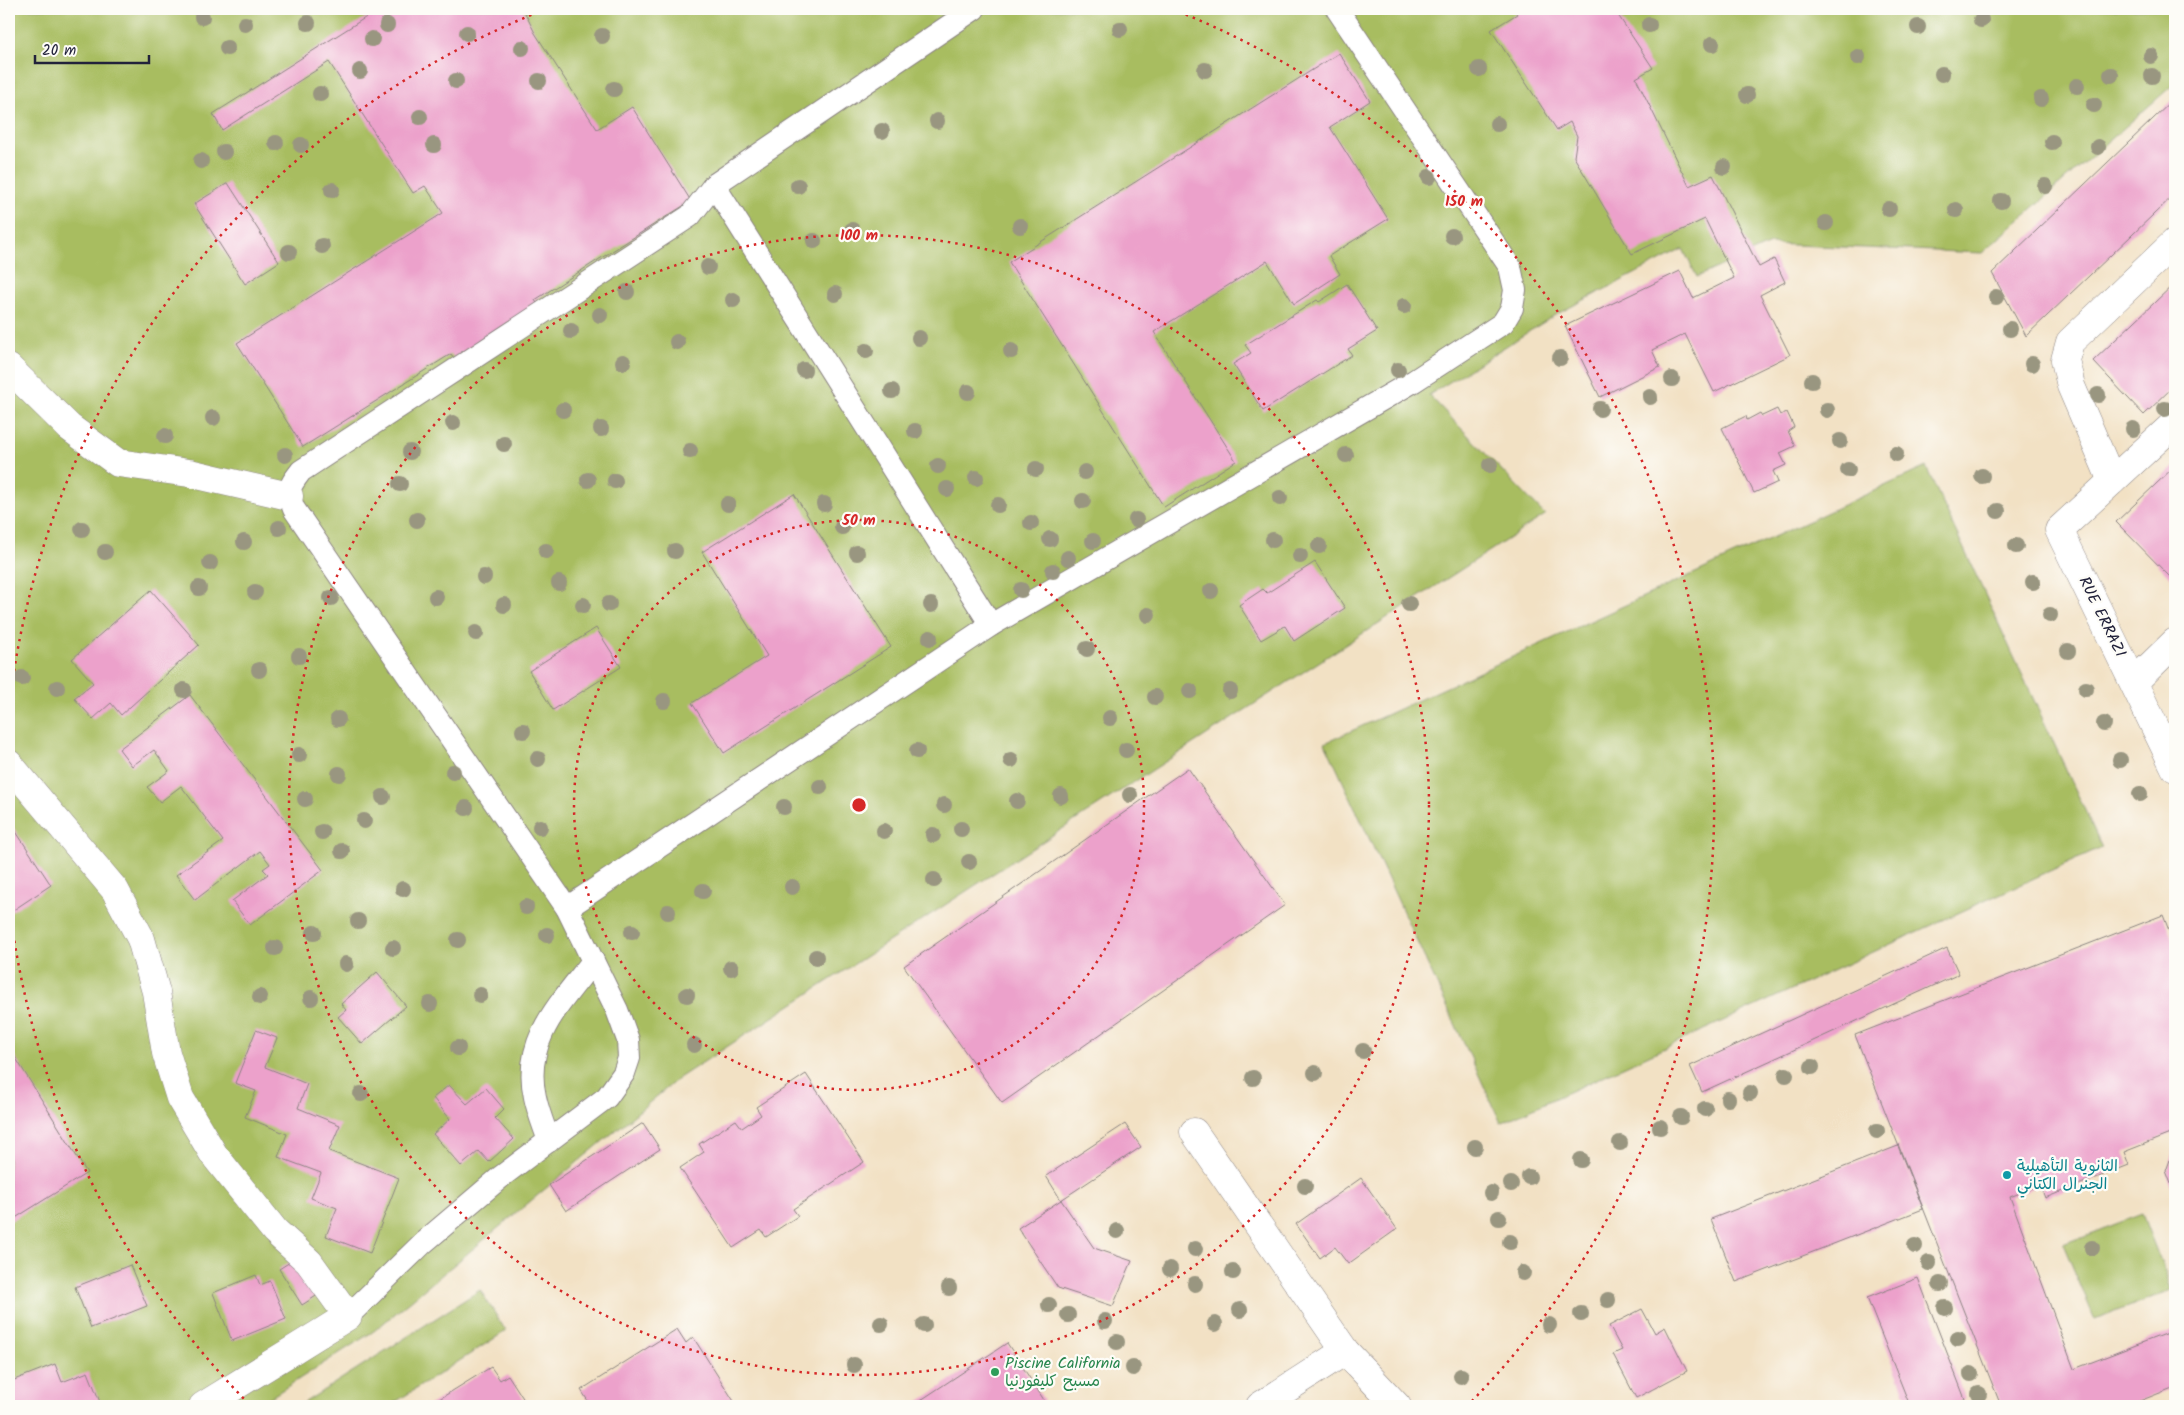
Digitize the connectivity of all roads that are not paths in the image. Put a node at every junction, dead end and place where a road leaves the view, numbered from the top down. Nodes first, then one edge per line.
1 (974, 9) edge
2 (1337, 9) edge
3 (714, 185) junction
4 (2175, 242) edge
5 (9, 368) edge
6 (2175, 423) edge
7 (2112, 481) junction
8 (289, 496) junction
9 (991, 626) junction
10 (2175, 642) edge
11 (2134, 682) junction
12 (9, 764) edge
13 (2175, 768) edge
14 (567, 908) junction
15 (593, 961) junction
16 (1194, 1132) dead end
17 (549, 1141) junction
18 (348, 1316) junction
19 (1345, 1351) junction
20 (203, 1406) edge
21 (1260, 1406) edge
22 (1397, 1406) edge

1 - 3 lane
2 - 9 lane
3 - 8 lane
3 - 9 lane
4 - 7 street
5 - 8 street
6 - 7 street, RUE ERRAZI
7 - 11 street, RUE ERRAZI
8 - 14 lane
9 - 14 lane
10 - 11 street
11 - 13 street, RUE ERRAZI
12 - 18 street
14 - 15 lane
15 - 17 lane
15 - 17 lane
16 - 19 street
17 - 18 lane
18 - 20 street
19 - 21 street
19 - 22 street

